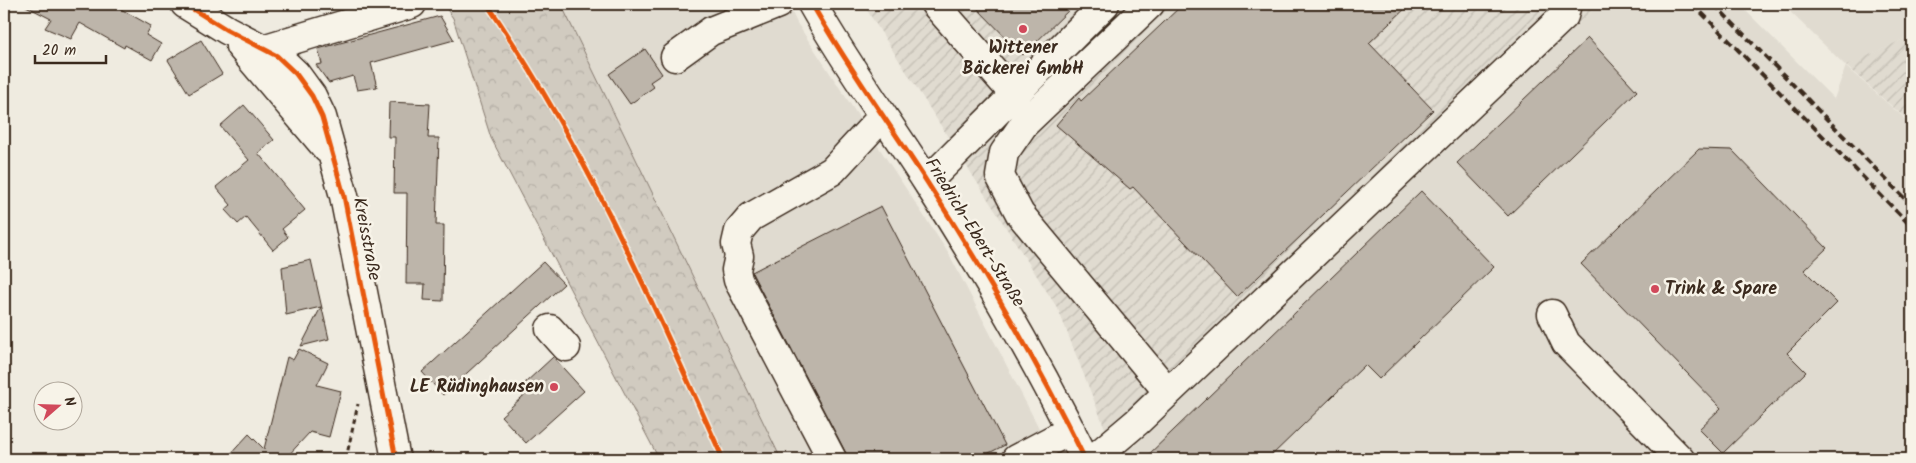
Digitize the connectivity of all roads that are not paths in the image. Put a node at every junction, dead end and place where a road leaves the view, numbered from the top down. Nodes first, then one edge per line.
1 (185, 4) edge
2 (412, 4) edge
3 (778, 4) edge
4 (812, 4) edge
5 (935, 4) edge
6 (1105, 4) edge
7 (1150, 4) edge
8 (1567, 4) edge
9 (258, 54) junction
10 (675, 57) dead end
11 (1014, 94) junction
12 (883, 116) junction
13 (926, 182) junction
14 (1552, 314) dead end
15 (1168, 392) junction
16 (1071, 430) junction
17 (396, 459) edge
18 (832, 459) edge
19 (1016, 459) edge
20 (1085, 459) edge
21 (1093, 459) edge
22 (1680, 459) edge

1 - 9 street, Kreisstraße
2 - 9 street
3 - 10 street
4 - 12 street, Friedrich-Ebert-Straße
5 - 11 street
6 - 11 street
7 - 15 street
8 - 15 street
9 - 17 street, Kreisstraße
11 - 13 street
12 - 13 street, Friedrich-Ebert-Straße
12 - 18 street
13 - 16 street, Friedrich-Ebert-Straße
14 - 22 street
15 - 21 street
16 - 19 street
16 - 20 street, Friedrich-Ebert-Straße

